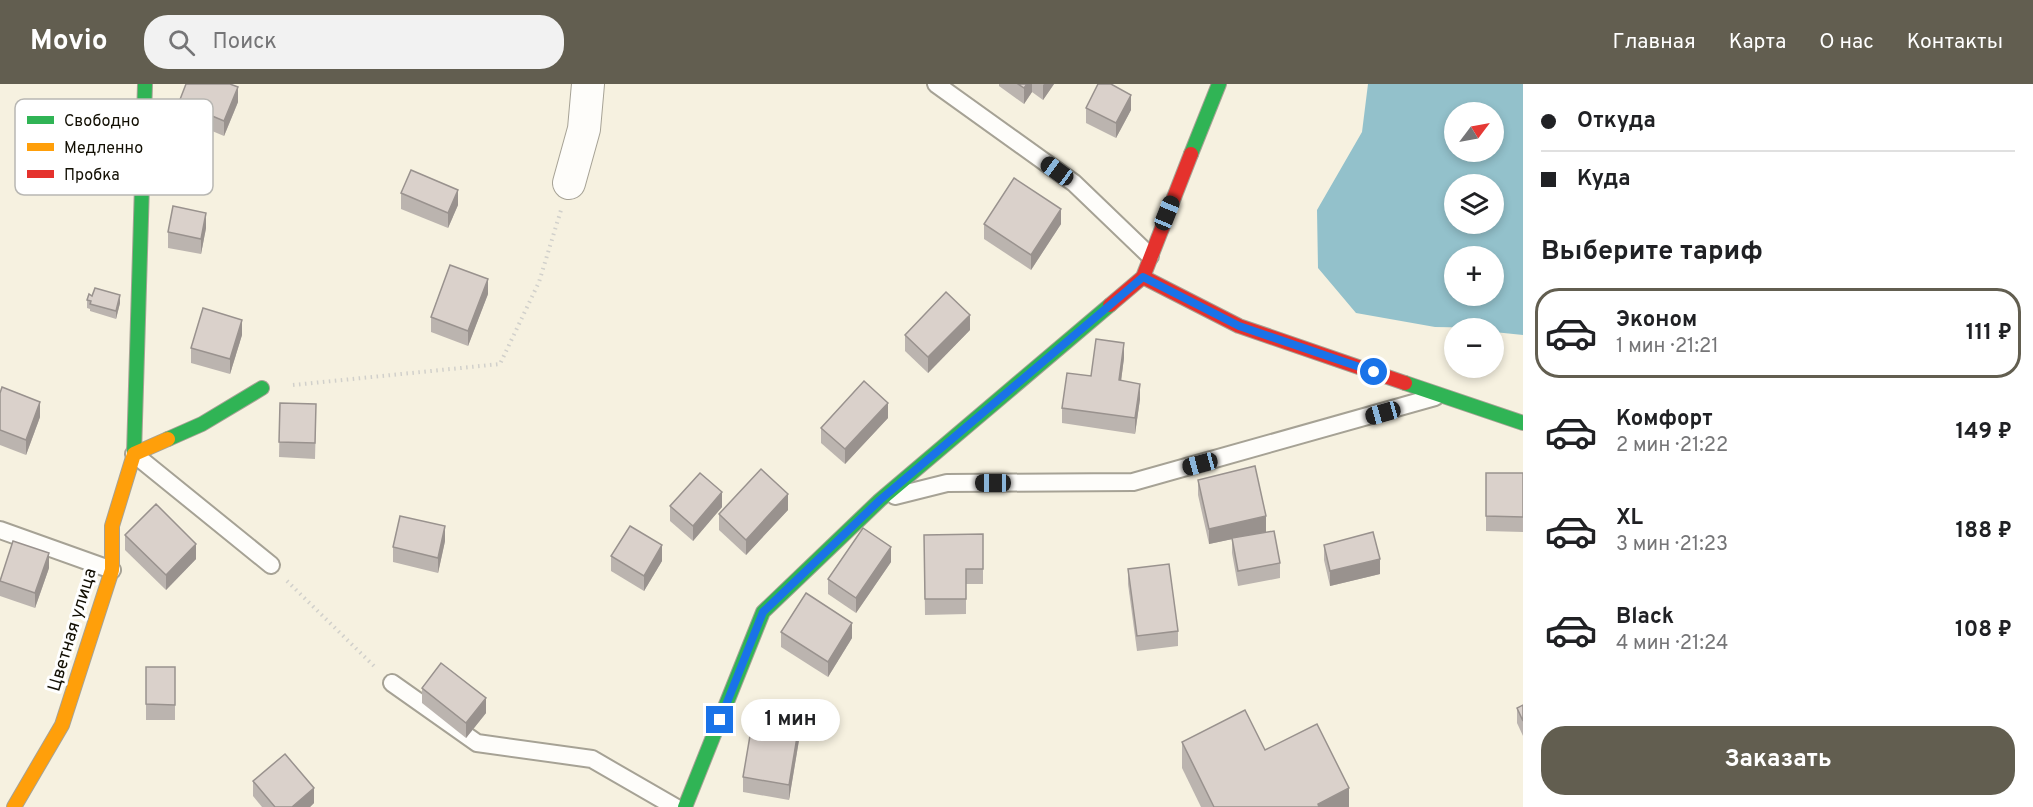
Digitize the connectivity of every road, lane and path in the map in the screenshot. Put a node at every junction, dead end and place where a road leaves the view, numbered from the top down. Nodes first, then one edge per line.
1 (145, 84) edge
2 (588, 84) edge
3 (936, 84) edge
4 (1219, 84) edge
5 (145, 99) edge
6 (569, 183) joint
7 (143, 195) edge
8 (1150, 256) junction
9 (1143, 277) junction
10 (262, 388) joint
11 (1442, 395) junction
12 (1523, 423) edge
13 (134, 454) junction
14 (880, 500) junction
15 (0, 530) edge
16 (271, 565) joint
17 (112, 570) junction
18 (392, 683) joint
19 (14, 807) edge
20 (675, 807) edge
21 (685, 807) edge

1 - 5 street, Цветная улица
2 - 6 street
3 - 8 lane
4 - 8 street
6 - 10 path
7 - 13 street, Цветная улица
8 - 9 street
9 - 11 street
9 - 14 street
10 - 13 street
11 - 12 street
11 - 14 lane
13 - 16 lane
13 - 17 street, Цветная улица
14 - 21 street
15 - 17 lane
16 - 18 path
17 - 19 street, Цветная улица
18 - 20 lane

